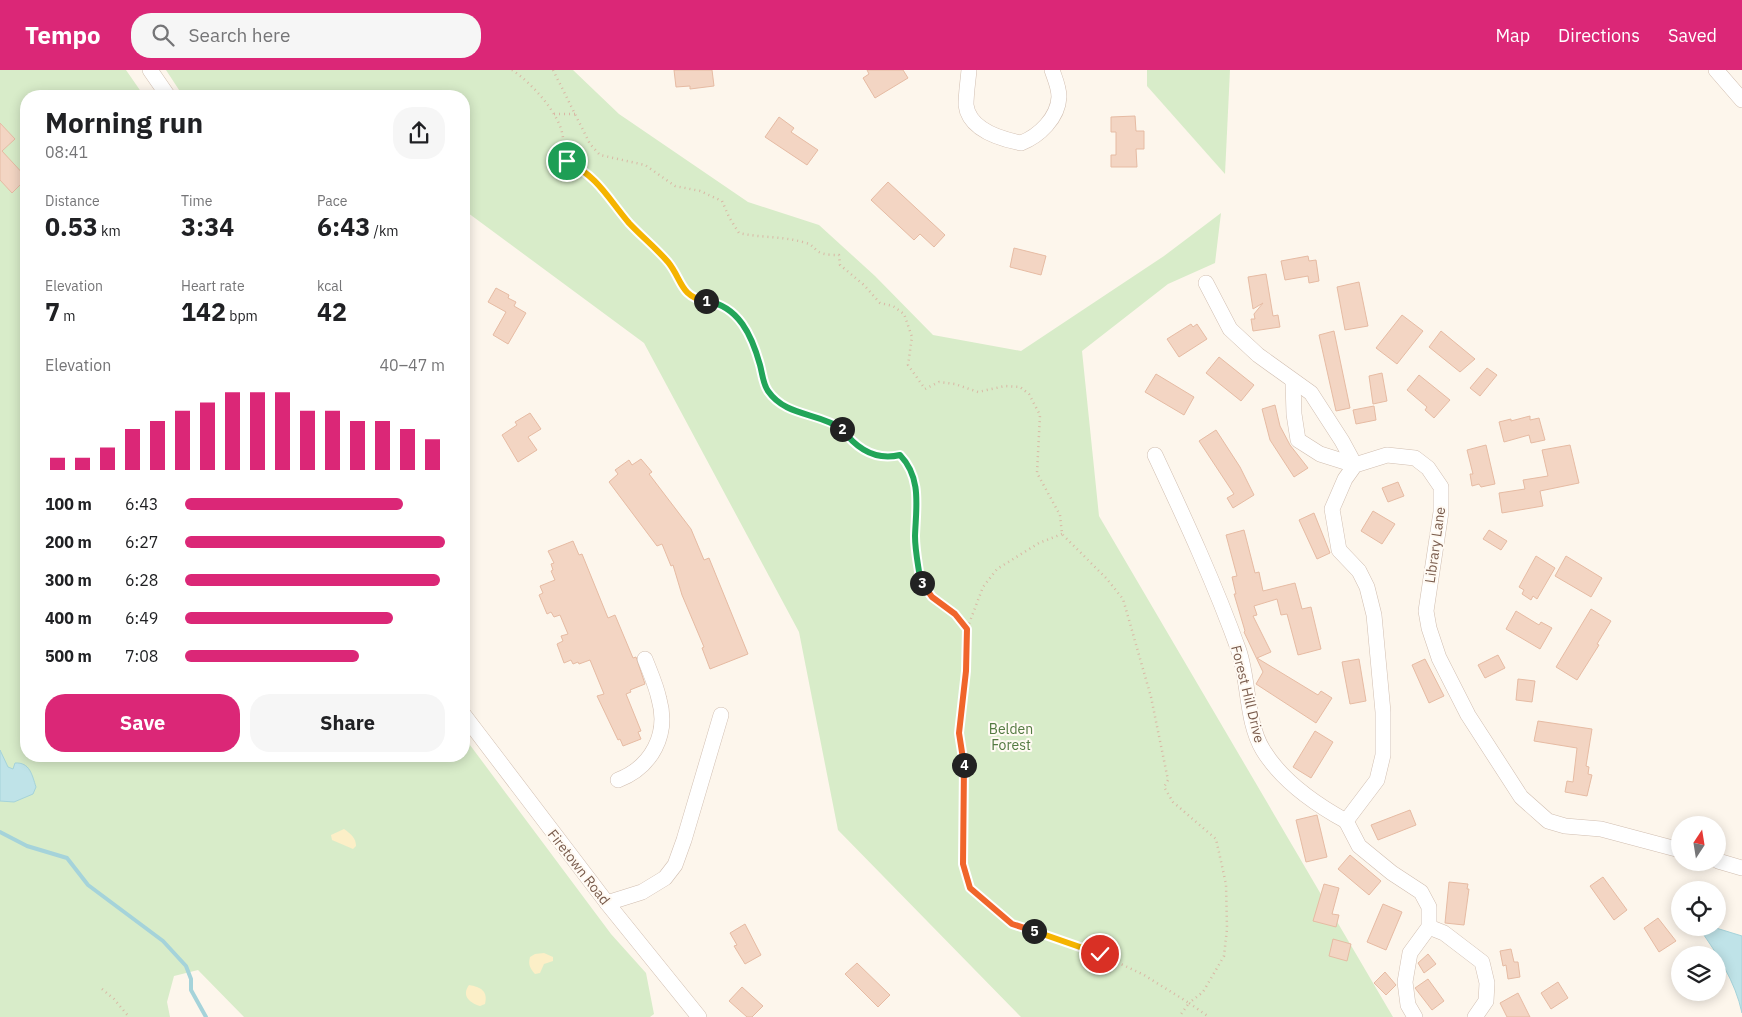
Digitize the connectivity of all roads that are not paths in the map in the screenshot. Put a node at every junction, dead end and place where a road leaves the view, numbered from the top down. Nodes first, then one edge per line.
1 (150, 70) edge
2 (969, 70) edge
3 (1052, 70) edge
4 (1716, 70) edge
5 (164, 90) edge
6 (1742, 100) edge
7 (1206, 283) dead end
8 (1293, 382) junction
9 (1155, 455) dead end
10 (1354, 465) junction
11 (645, 659) dead end
12 (721, 716) dead end
13 (470, 723) edge
14 (618, 780) dead end
15 (1346, 821) junction
16 (1671, 848) edge
17 (1726, 863) edge
18 (1742, 868) edge
19 (607, 903) junction
20 (1429, 927) junction
21 (698, 1017) edge
22 (1415, 1017) edge
23 (1475, 1017) edge

1 - 5 street
2 - 3 street
4 - 6 street
7 - 8 street
8 - 10 street
8 - 10 street
9 - 15 street, Forest Hill Drive
10 - 15 street
10 - 16 street, Library Lane
11 - 14 street
12 - 19 street
13 - 19 street, Firetown Road
15 - 20 street
17 - 18 street
19 - 21 street, Firetown Road
20 - 22 street
20 - 23 street

